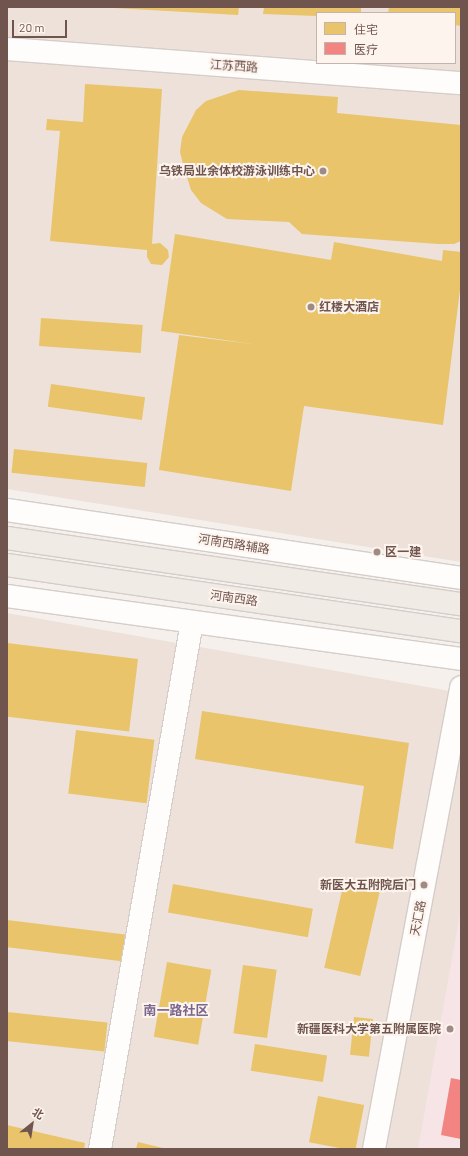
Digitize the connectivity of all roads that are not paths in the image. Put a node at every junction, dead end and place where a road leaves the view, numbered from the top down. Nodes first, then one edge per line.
1 (7, 49) edge
2 (461, 83) edge
3 (7, 510) edge
4 (7, 538) edge
5 (7, 565) edge
6 (461, 578) edge
7 (7, 596) edge
8 (461, 604) edge
9 (192, 622) junction
10 (461, 631) edge
11 (461, 659) edge
12 (461, 687) edge
13 (100, 1149) edge
14 (374, 1149) edge

1 - 2 street, 江苏西路
3 - 6 street, 河南西路辅路
4 - 8 main road
5 - 10 main road, 河南西路
7 - 9 street
9 - 11 street
9 - 13 street
12 - 14 street, 天汇路

